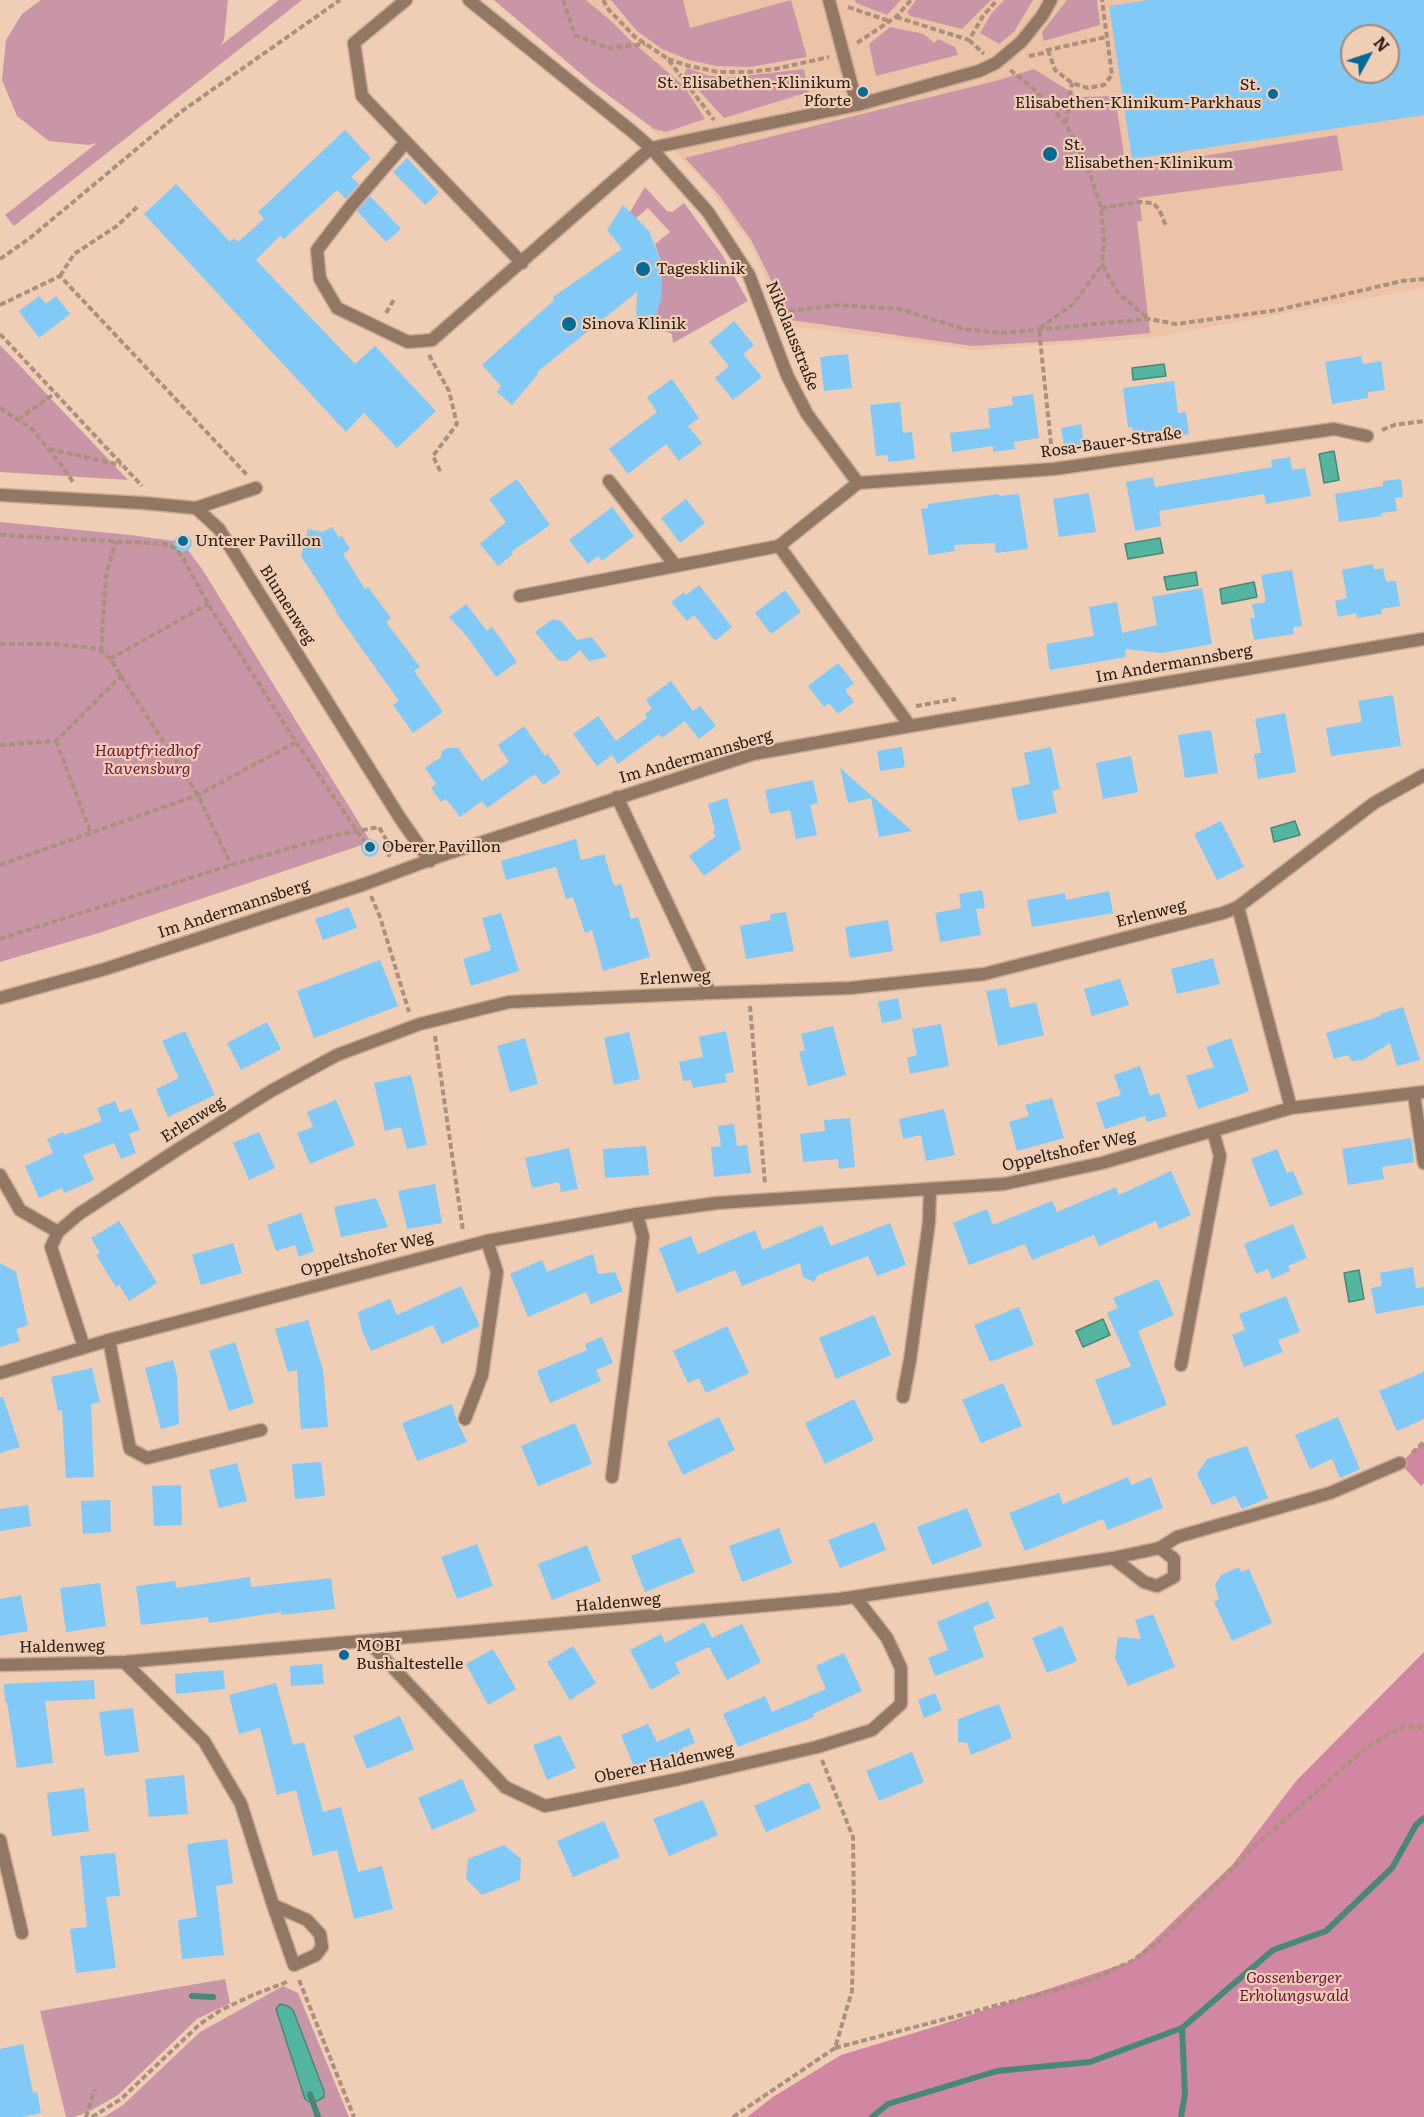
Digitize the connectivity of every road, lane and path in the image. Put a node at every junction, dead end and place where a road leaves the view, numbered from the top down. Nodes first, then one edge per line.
1 (340, 0) edge
2 (406, 0) edge
3 (469, 0) edge
4 (563, 0) edge
5 (603, 0) edge
6 (911, 0) edge
7 (997, 0) edge
8 (1051, 0) edge
9 (1102, 0) edge
10 (829, 1) edge
11 (896, 17) junction
12 (890, 22) junction
13 (1106, 37) junction
14 (646, 44) junction
15 (1048, 50) junction
16 (842, 54) junction
17 (668, 58) junction
18 (996, 63) junction
19 (1072, 83) junction
20 (857, 105) junction
21 (1066, 124) junction
22 (722, 134) junction
23 (406, 142) junction
24 (651, 148) junction
25 (138, 206) dead end
26 (1101, 208) junction
27 (1166, 226) dead end
28 (0, 259) edge
29 (522, 263) junction
30 (1102, 265) junction
31 (60, 276) junction
32 (1424, 279) edge
33 (0, 305) edge
34 (764, 312) junction
35 (1149, 319) junction
36 (1039, 330) junction
37 (0, 334) edge
38 (427, 341) junction
39 (55, 393) junction
40 (0, 408) edge
41 (18, 420) junction
42 (1424, 421) edge
43 (1367, 436) joint
44 (48, 448) junction
45 (122, 465) junction
46 (1054, 469) junction
47 (441, 473) dead end
48 (609, 481) dead end
49 (73, 482) dead end
50 (858, 483) junction
51 (142, 487) dead end
52 (256, 488) joint
53 (0, 495) edge
54 (196, 508) junction
55 (0, 535) edge
56 (116, 541) junction
57 (779, 546) junction
58 (675, 565) junction
59 (520, 596) dead end
60 (208, 604) junction
61 (1424, 639) edge
62 (0, 644) edge
63 (101, 651) junction
64 (110, 659) junction
65 (122, 675) junction
66 (910, 726) junction
67 (56, 741) junction
68 (296, 742) junction
69 (0, 745) edge
70 (1424, 775) edge
71 (198, 795) junction
72 (617, 797) junction
73 (358, 831) junction
74 (91, 833) junction
75 (364, 841) dead end
76 (430, 861) junction
77 (385, 862) dead end
78 (0, 865) edge
79 (231, 865) junction
80 (365, 884) junction
81 (1238, 907) junction
82 (0, 939) edge
83 (710, 993) junction
84 (0, 998) edge
85 (750, 1006) dead end
86 (414, 1027) junction
87 (437, 1047) dead end
88 (1419, 1093) edge
89 (1291, 1108) junction
90 (1213, 1131) junction
91 (1424, 1163) edge
92 (0, 1175) edge
93 (930, 1189) junction
94 (768, 1199) junction
95 (637, 1214) junction
96 (57, 1232) junction
97 (487, 1241) junction
98 (465, 1246) junction
99 (109, 1340) junction
100 (84, 1347) junction
101 (1180, 1365) dead end
102 (0, 1372) edge
103 (903, 1397) dead end
104 (465, 1419) dead end
105 (261, 1430) dead end
106 (1400, 1463) dead end
107 (612, 1477) dead end
108 (1160, 1548) junction
109 (1113, 1558) junction
110 (856, 1598) junction
111 (368, 1641) junction
112 (124, 1662) junction
113 (0, 1665) edge
114 (1424, 1727) edge
115 (817, 1747) junction
116 (0, 1840) edge
117 (273, 1905) junction
118 (22, 1933) dead end
119 (835, 2048) junction
120 (95, 2089) dead end
121 (86, 2117) edge
122 (92, 2117) edge
123 (354, 2117) edge
124 (733, 2117) edge

1 - 28 path
2 - 23 street
3 - 24 street, Nikolausstraße
4 - 14 path
5 - 14 path
6 - 11 path
7 - 11 path
8 - 18 street
9 - 13 path
10 - 12 path
10 - 16 street
11 - 12 path
12 - 16 path
13 - 15 path
13 - 19 path
14 - 17 path
15 - 18 path
15 - 19 path
16 - 17 path
16 - 20 street
17 - 22 path
18 - 20 street
18 - 21 path
19 - 21 path
20 - 22 street
21 - 26 path
22 - 24 street
23 - 29 street
23 - 38 street
24 - 29 street
24 - 34 street, Nikolausstraße
25 - 31 path
26 - 27 path
26 - 30 path
29 - 38 street
30 - 35 path
30 - 36 path
31 - 33 path
31 - 52 path
32 - 35 path
34 - 36 path
34 - 50 street, Nikolausstraße
35 - 36 path
36 - 46 path
37 - 39 path
38 - 47 path
39 - 41 path
39 - 45 path
40 - 41 path
41 - 44 path
42 - 43 path
43 - 46 street, Rosa-Bauer-Straße
44 - 45 path
44 - 49 path
45 - 51 path
46 - 50 street, Rosa-Bauer-Straße
48 - 58 street
50 - 57 street
52 - 54 street
53 - 54 street
54 - 76 street, Blumenweg
55 - 56 path
56 - 60 path
56 - 63 path
57 - 58 street
57 - 66 street
58 - 59 street
60 - 64 path
60 - 68 path
61 - 66 street, Im Andermannsberg
62 - 63 path
63 - 64 path
64 - 65 path
65 - 67 path
65 - 71 path
66 - 72 street, Im Andermannsberg
67 - 69 path
67 - 74 path
68 - 71 path
68 - 73 path
70 - 81 street, Erlenweg
71 - 74 path
71 - 79 path
72 - 76 street, Im Andermannsberg
72 - 83 street
73 - 75 path
73 - 77 path
73 - 79 path
74 - 78 path
76 - 80 street, Im Andermannsberg
79 - 82 path
80 - 84 street, Im Andermannsberg
80 - 86 path
81 - 83 street, Erlenweg
81 - 89 street
83 - 86 street, Erlenweg
85 - 94 path
86 - 96 street, Erlenweg
87 - 98 path
88 - 89 street, Oppeltshofer Weg
88 - 91 street
89 - 90 street, Oppeltshofer Weg
90 - 93 street, Oppeltshofer Weg
90 - 101 street
92 - 96 street
93 - 94 street, Oppeltshofer Weg
93 - 103 street
94 - 95 street, Oppeltshofer Weg
95 - 97 street, Oppeltshofer Weg
95 - 107 street
96 - 100 street
97 - 98 street, Oppeltshofer Weg
97 - 104 street
98 - 99 street, Oppeltshofer Weg
99 - 100 street, Oppeltshofer Weg
99 - 105 street
100 - 102 street, Oppeltshofer Weg
106 - 108 street, Haldenweg
108 - 109 street, Haldenweg
108 - 109 street
109 - 110 street, Haldenweg
110 - 111 street, Haldenweg
110 - 115 street, Oberer Haldenweg
111 - 112 street, Haldenweg
111 - 115 street, Oberer Haldenweg
112 - 113 street, Haldenweg
112 - 117 street, Haldenweg
114 - 119 path
115 - 119 path
116 - 118 street
117 - 117 street, Haldenweg
119 - 124 path
120 - 121 path
122 - 123 path

